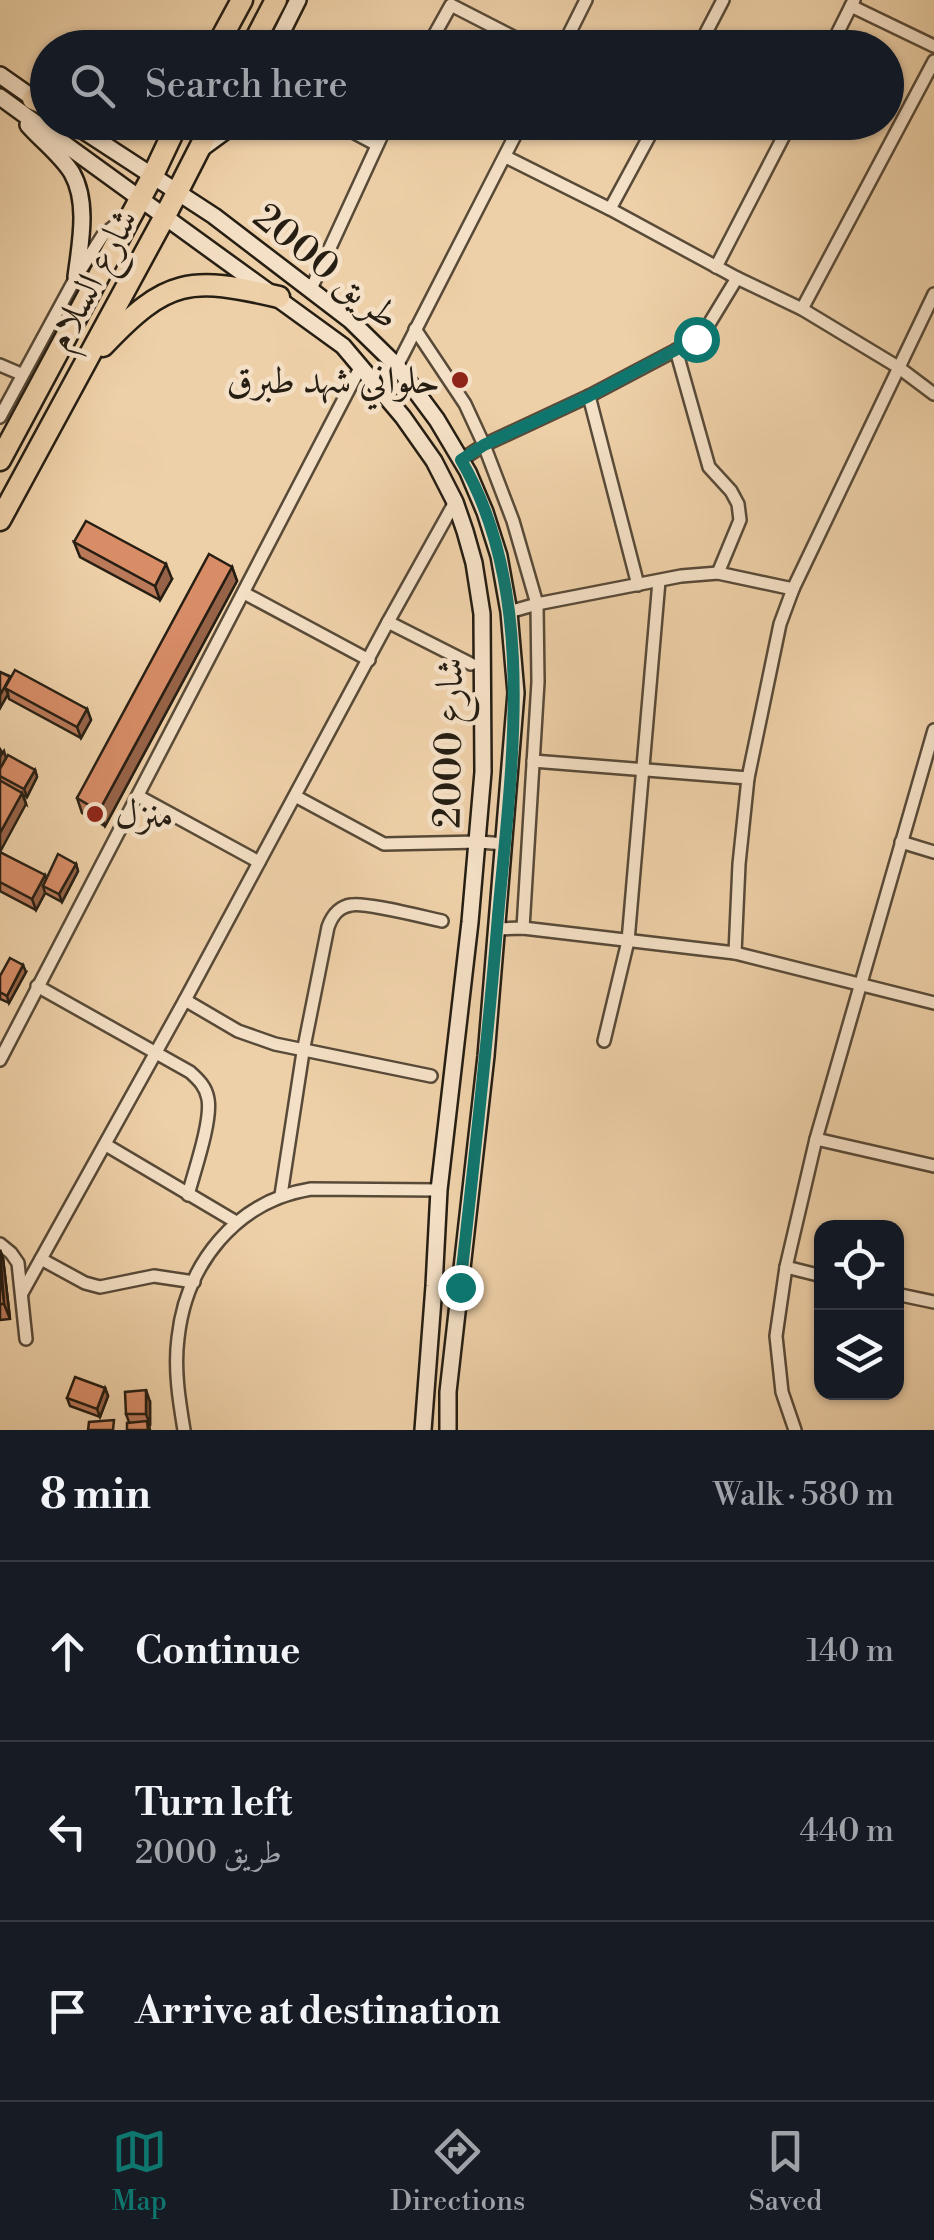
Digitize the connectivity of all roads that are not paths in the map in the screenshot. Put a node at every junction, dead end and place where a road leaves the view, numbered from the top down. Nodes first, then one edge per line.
1 (242, 0) edge
2 (276, 0) edge
3 (298, 0) edge
4 (586, 0) edge
5 (724, 0) edge
6 (852, 3) edge
7 (226, 30) edge
8 (260, 30) edge
9 (283, 30) edge
10 (437, 30) edge
11 (500, 30) edge
12 (571, 30) edge
13 (708, 30) edge
14 (839, 30) edge
15 (903, 30) edge
16 (904, 30) edge
17 (934, 46) edge
18 (934, 61) edge
19 (0, 75) edge
20 (30, 95) edge
21 (5, 100) edge
22 (904, 117) edge
23 (30, 120) edge
24 (30, 127) edge
25 (42, 140) edge
26 (54, 140) edge
27 (99, 140) edge
28 (169, 140) edge
29 (204, 140) edge
30 (214, 140) edge
31 (368, 140) edge
32 (379, 140) edge
33 (514, 140) edge
34 (647, 140) edge
35 (782, 140) edge
36 (892, 140) edge
37 (377, 145) junction
38 (198, 152) junction
39 (506, 157) junction
40 (153, 174) junction
41 (178, 192) junction
42 (135, 206) junction
43 (610, 209) junction
44 (166, 216) junction
45 (716, 267) junction
46 (76, 277) junction
47 (737, 278) junction
48 (311, 288) junction
49 (934, 294) edge
50 (279, 298) junction
51 (802, 309) junction
52 (414, 329) junction
53 (676, 350) junction
54 (0, 365) edge
55 (361, 366) junction
56 (396, 366) junction
57 (898, 368) junction
58 (82, 370) junction
59 (21, 374) junction
60 (934, 394) edge
61 (589, 396) junction
62 (0, 417) edge
63 (484, 445) junction
64 (0, 460) edge
65 (461, 460) junction
66 (455, 502) junction
67 (0, 520) edge
68 (718, 574) junction
69 (659, 581) junction
70 (638, 585) junction
71 (793, 589) junction
72 (244, 593) junction
73 (537, 604) junction
74 (509, 612) junction
75 (388, 622) junction
76 (369, 660) junction
77 (471, 664) dead end
78 (934, 730) edge
79 (930, 757) edge
80 (533, 762) junction
81 (644, 771) junction
82 (748, 778) junction
83 (138, 796) junction
84 (295, 796) junction
85 (478, 842) junction
86 (901, 842) junction
87 (504, 844) junction
88 (934, 852) edge
89 (259, 862) junction
90 (442, 921) dead end
91 (523, 928) junction
92 (497, 929) junction
93 (628, 941) junction
94 (735, 953) junction
95 (37, 986) junction
96 (861, 986) junction
97 (185, 1000) junction
98 (934, 1004) edge
99 (604, 1041) dead end
100 (303, 1052) junction
101 (156, 1053) junction
102 (0, 1060) edge
103 (432, 1076) dead end
104 (816, 1139) junction
105 (106, 1145) junction
106 (934, 1166) edge
107 (439, 1190) junction
108 (188, 1195) junction
109 (281, 1195) junction
110 (236, 1222) junction
111 (0, 1244) edge
112 (41, 1259) junction
113 (786, 1267) junction
114 (814, 1274) edge
115 (194, 1282) junction
116 (434, 1286) junction
117 (460, 1287) junction
118 (22, 1293) junction
119 (904, 1296) edge
120 (934, 1302) edge
121 (26, 1339) dead end
122 (184, 1430) edge
123 (423, 1430) edge
124 (448, 1430) edge
125 (796, 1430) edge

1 - 7 highway
2 - 8 highway
3 - 9 street
4 - 12 street
5 - 13 street
6 - 14 street
6 - 15 street
10 - 11 street
16 - 17 street
18 - 22 street
19 - 20 street
21 - 23 street, شارع 2000
21 - 24 street
25 - 46 street
26 - 42 street, شارع 2000
27 - 40 street, طريق 2000
28 - 40 highway, شارع السلام
29 - 38 highway, شارع السلام
30 - 38 street
31 - 37 street
32 - 37 street
33 - 39 street
34 - 43 street
35 - 45 street
36 - 51 street
37 - 48 street
38 - 41 highway, شارع السلام
39 - 43 street
39 - 52 street
40 - 41 street, طريق 2000
40 - 42 highway, شارع السلام
41 - 44 highway, شارع السلام
41 - 48 street, طريق 2000
42 - 44 street, شارع 2000
42 - 46 street
42 - 64 highway, شارع السلام
43 - 45 street
44 - 50 street, شارع 2000
44 - 58 highway, شارع السلام
45 - 47 street
46 - 59 street
47 - 51 street
47 - 53 street
48 - 56 street, طريق 2000
49 - 57 street
50 - 55 street, شارع 2000
50 - 58 highway
51 - 57 street
52 - 56 street
52 - 63 street
53 - 61 street
53 - 68 street
54 - 59 street
55 - 66 street, شارع 2000
55 - 72 street
56 - 65 street, طريق 2000
57 - 60 street
57 - 71 street
58 - 67 highway, شارع السلام
59 - 62 street
61 - 63 street
61 - 70 street
63 - 65 street
63 - 73 street
65 - 74 street, طريق 2000
66 - 75 street
66 - 85 street, شارع 2000
68 - 69 street
68 - 71 street
69 - 70 street
69 - 81 street
70 - 73 street
71 - 82 street
72 - 76 street
72 - 83 street
73 - 74 street
73 - 80 street
74 - 87 street, طريق 2000
75 - 76 street
75 - 77 street
76 - 84 street
78 - 79 street
79 - 86 street
80 - 81 street
80 - 91 street
81 - 82 street
81 - 93 street
82 - 94 street
83 - 89 street
83 - 95 street
84 - 85 street
84 - 89 street
85 - 87 street
85 - 107 street, شارع 2000
86 - 88 street
86 - 96 street
87 - 92 street, طريق 2000
89 - 97 street
90 - 100 street
91 - 92 street
91 - 93 street
92 - 117 street, طريق 2000
93 - 94 street
93 - 99 street
94 - 96 street
95 - 101 street
95 - 102 street
96 - 98 street
96 - 104 street
97 - 100 street
97 - 101 street
100 - 103 street
100 - 109 street
101 - 105 street
101 - 108 street
104 - 106 street
104 - 113 street
105 - 108 street
105 - 112 street
107 - 109 street
107 - 116 street, شارع 2000
108 - 110 street
109 - 110 street
110 - 115 street
111 - 118 street
112 - 115 street
112 - 118 street
113 - 114 street
113 - 125 street
115 - 122 street
116 - 117 street
116 - 123 street, شارع 2000
117 - 124 street, طريق 2000
118 - 121 street
119 - 120 street

